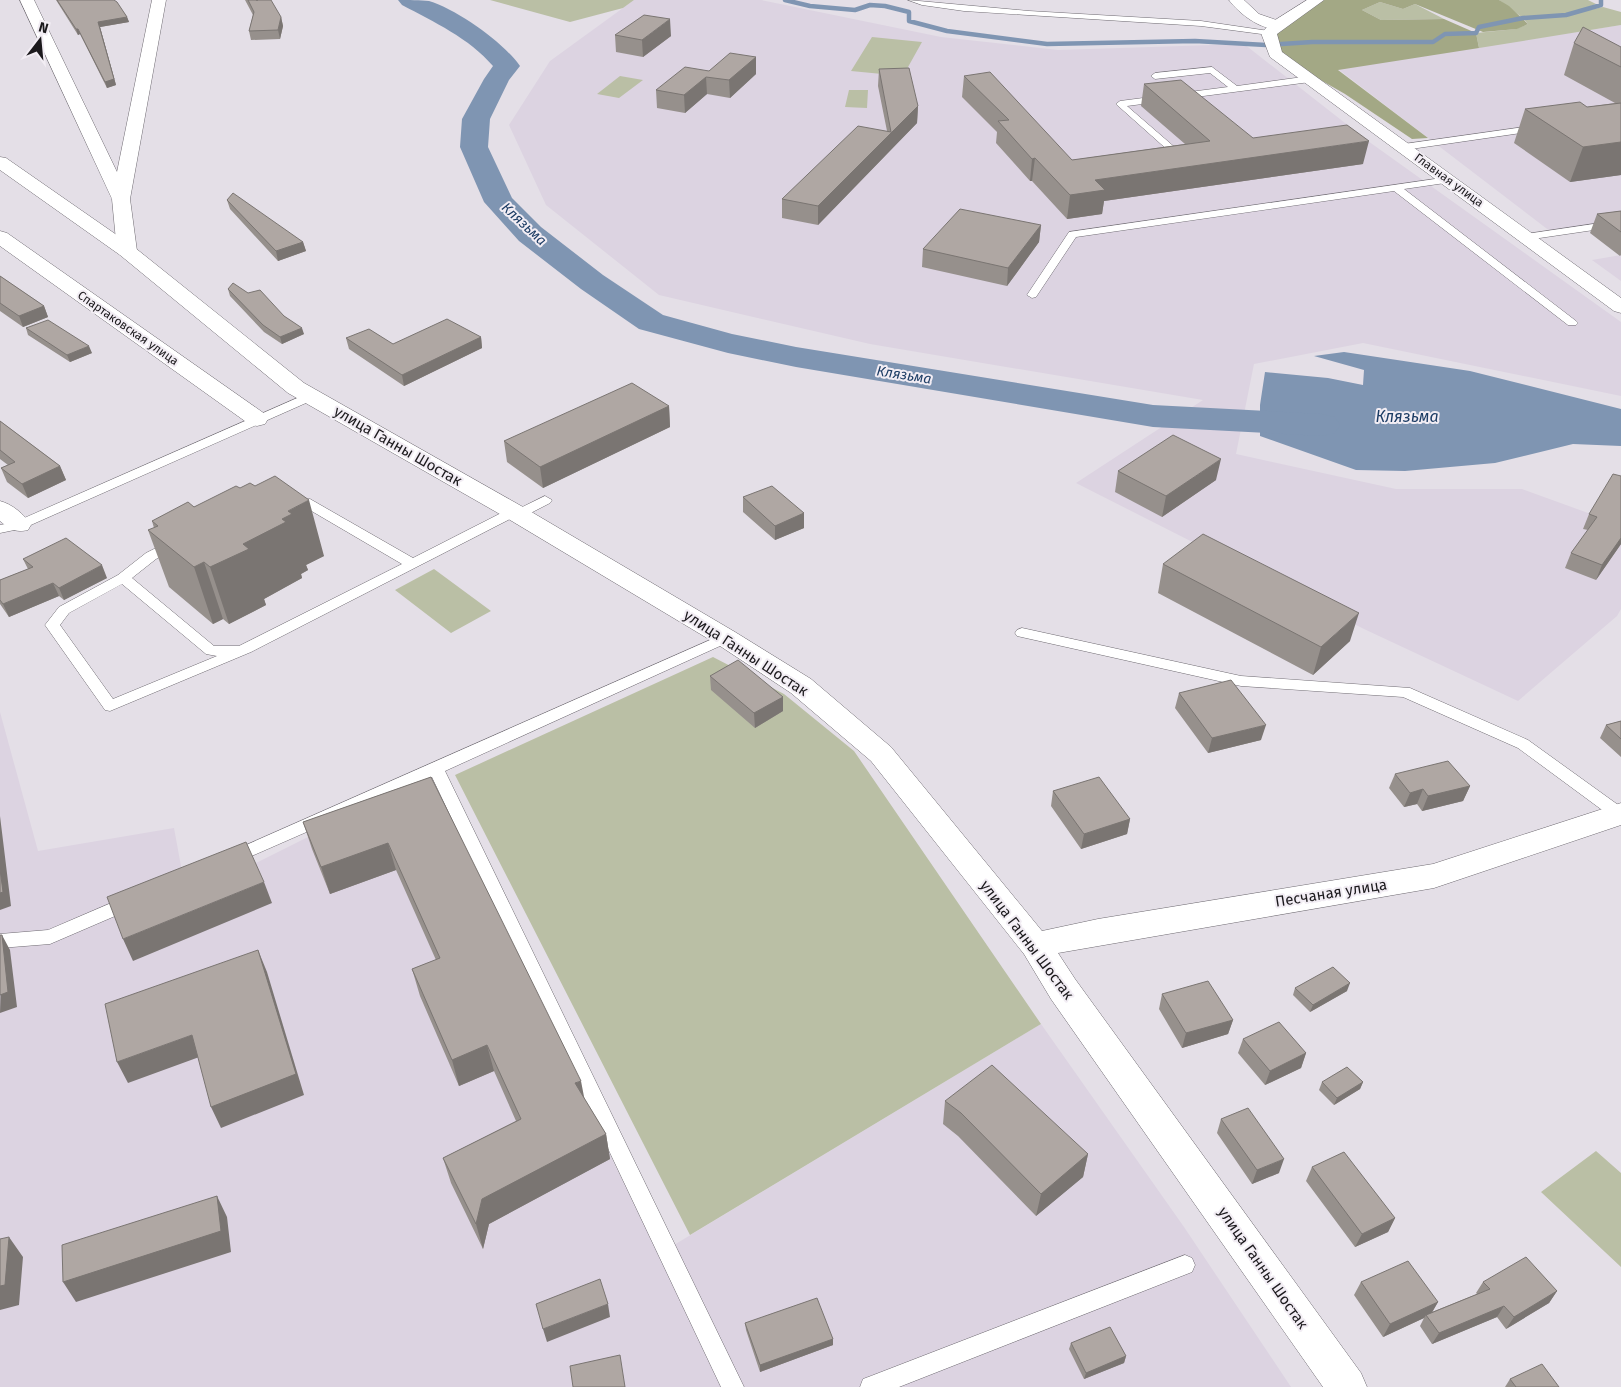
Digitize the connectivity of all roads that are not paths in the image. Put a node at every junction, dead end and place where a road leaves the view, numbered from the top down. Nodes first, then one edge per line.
1 (27, 0) edge
2 (159, 0) edge
3 (912, 0) edge
4 (1236, 0) edge
5 (1317, 0) edge
6 (1273, 40) junction
7 (1155, 76) dead end
8 (1310, 79) junction
9 (1235, 88) junction
10 (1552, 126) edge
11 (1404, 147) junction
12 (1183, 160) edge
13 (0, 162) edge
14 (1449, 180) junction
15 (1396, 188) junction
16 (121, 199) junction
17 (1619, 225) edge
18 (0, 237) edge
19 (1528, 239) junction
20 (128, 251) junction
21 (1032, 295) dead end
22 (1621, 307) edge
23 (1572, 324) dead end
24 (312, 396) junction
25 (257, 419) junction
26 (545, 500) dead end
27 (280, 504) edge
28 (0, 508) edge
29 (516, 513) junction
30 (10, 527) edge
31 (187, 535) edge
32 (411, 563) junction
33 (123, 578) junction
34 (1022, 633) dead end
35 (726, 638) junction
36 (246, 649) junction
37 (436, 770) junction
38 (1620, 814) edge
39 (221, 863) edge
40 (140, 898) edge
41 (0, 940) edge
42 (1035, 945) junction
43 (1185, 1265) dead end
44 (733, 1387) edge
45 (871, 1387) edge
46 (1347, 1387) edge

1 - 16 main road
2 - 16 main road
3 - 6 lane
4 - 6 main road, Главная улица
5 - 6 main road
6 - 8 main road, Главная улица
7 - 9 lane
8 - 9 lane
8 - 11 main road, Главная улица
9 - 12 lane
10 - 11 lane
11 - 14 main road, Главная улица
13 - 20 main road, улица Ганны Шостак
14 - 15 lane
14 - 19 main road, Главная улица
15 - 21 lane
15 - 23 lane
16 - 20 main road
17 - 19 lane
18 - 25 main road, Спартаковская улица
19 - 22 main road, Главная улица
20 - 24 main road, улица Ганны Шостак
24 - 25 lane
24 - 29 main road, улица Ганны Шостак
25 - 30 lane
26 - 29 lane
27 - 32 lane
28 - 30 main road
29 - 32 lane
29 - 35 main road, улица Ганны Шостак
31 - 33 lane
32 - 36 lane
33 - 36 lane
33 - 36 lane
34 - 38 lane
35 - 37 lane
35 - 42 main road, улица Ганны Шостак
37 - 39 lane
37 - 44 lane
38 - 42 main road, Песчаная улица
40 - 41 lane
42 - 46 main road, улица Ганны Шостак
43 - 45 lane

